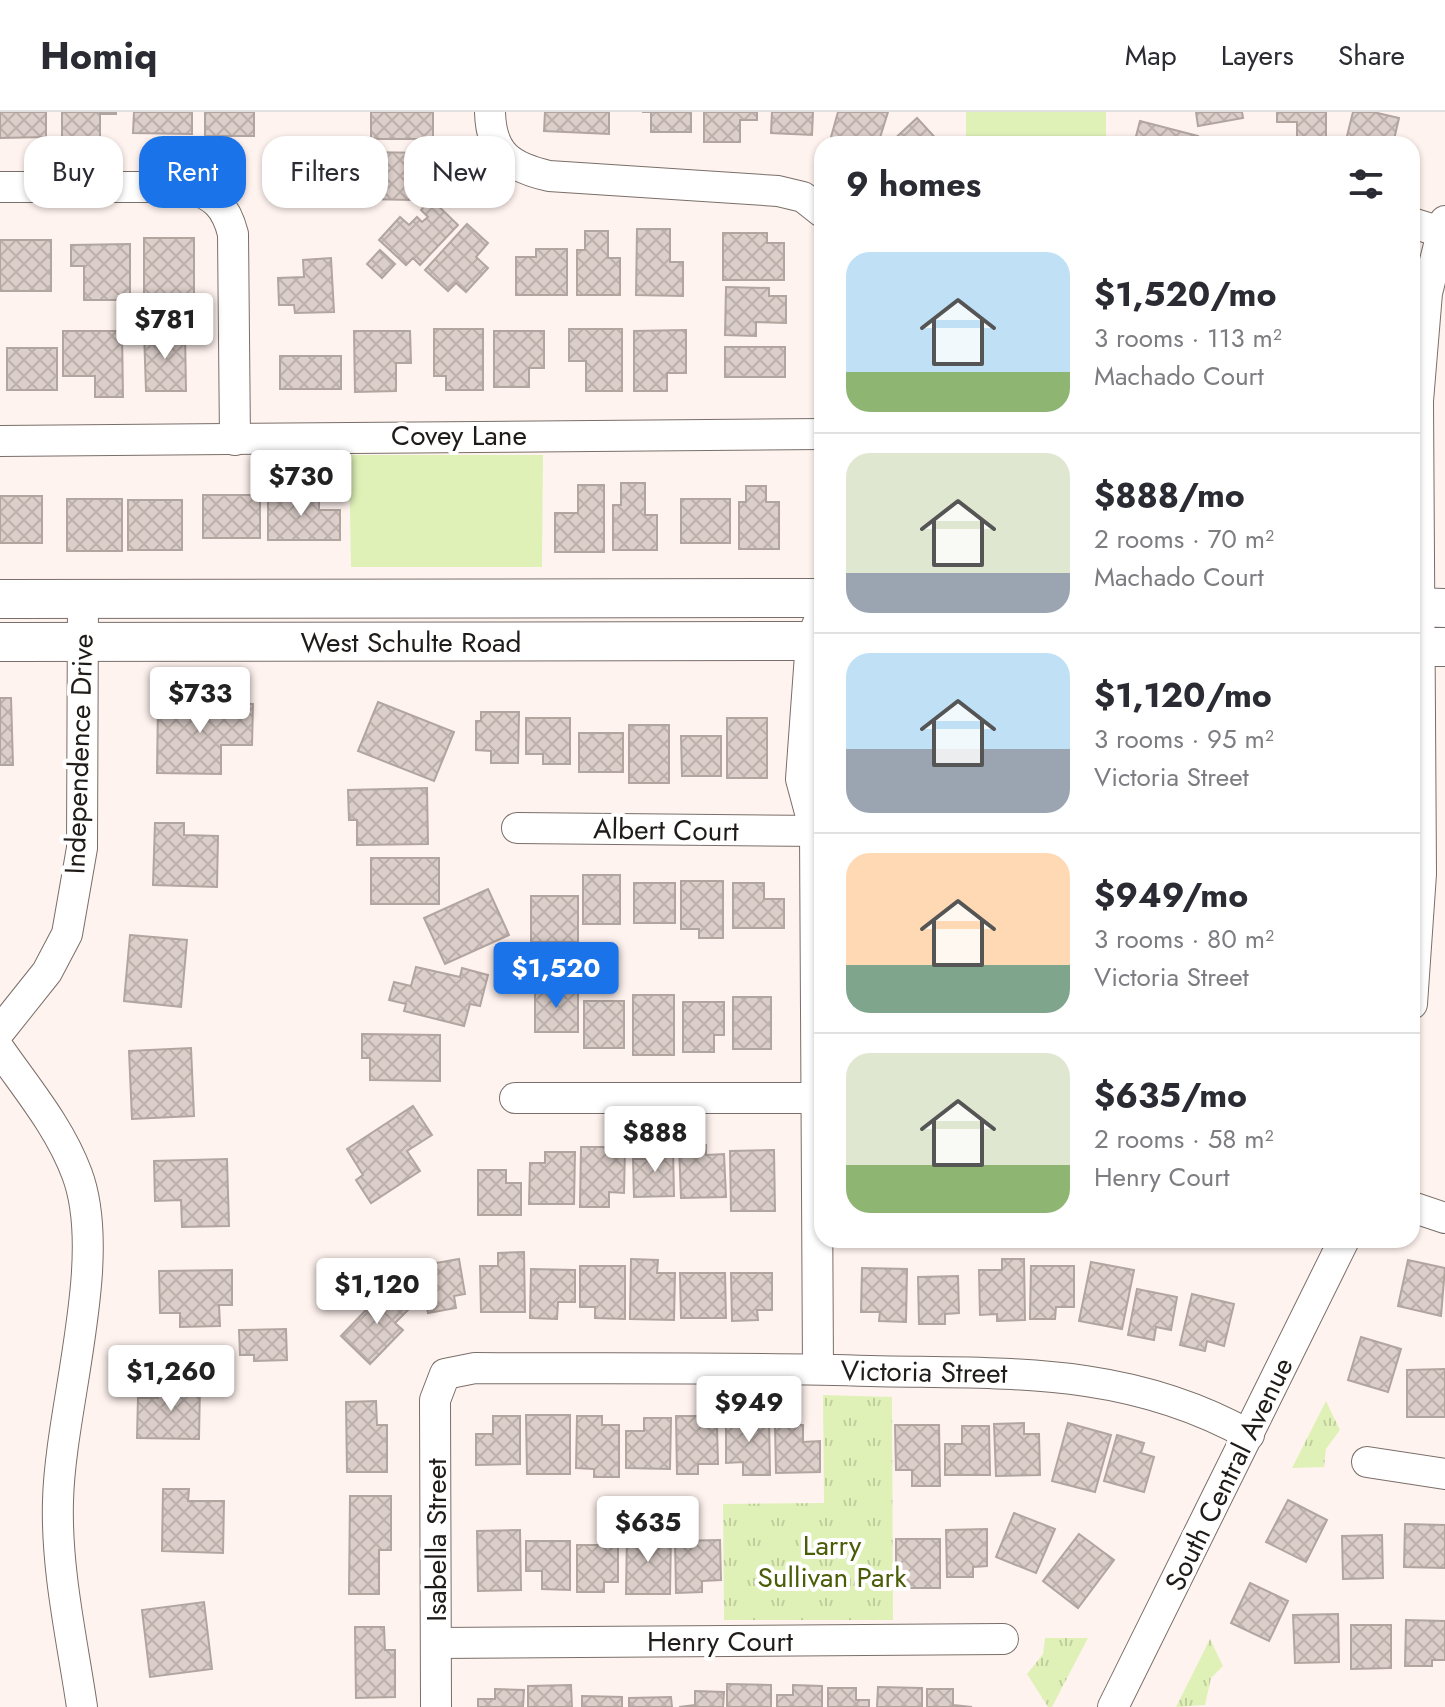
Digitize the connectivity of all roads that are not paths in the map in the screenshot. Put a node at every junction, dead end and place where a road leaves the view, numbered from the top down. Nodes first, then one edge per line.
1 (490, 112) edge
2 (0, 187) edge
3 (814, 206) edge
4 (1420, 224) edge
5 (1443, 226) edge
6 (1420, 368) edge
7 (814, 434) edge
8 (235, 440) junction
9 (0, 441) edge
10 (1420, 460) edge
11 (814, 598) edge
12 (0, 599) edge
13 (83, 599) junction
14 (1425, 607) edge
15 (814, 632) edge
16 (0, 642) edge
17 (83, 643) junction
18 (1425, 647) edge
19 (814, 667) edge
20 (814, 808) edge
21 (814, 822) edge
22 (517, 828) dead end
23 (1420, 919) edge
24 (0, 1031) edge
25 (0, 1050) edge
26 (515, 1098) dead end
27 (814, 1098) edge
28 (1420, 1210) edge
29 (1445, 1218) edge
30 (818, 1248) edge
31 (1340, 1248) edge
32 (818, 1369) junction
33 (445, 1374) joint
34 (1249, 1435) junction
35 (1367, 1462) dead end
36 (1445, 1474) edge
37 (1003, 1639) dead end
38 (436, 1643) junction
39 (82, 1707) edge
40 (436, 1707) edge
41 (1113, 1707) edge

1 - 3 street
2 - 8 street
4 - 5 street
5 - 6 street
7 - 8 street, Covey Lane
8 - 9 street, Covey Lane
10 - 14 street
11 - 13 main road, West Schulte Road
12 - 13 main road, West Schulte Road
13 - 17 street, Independence Drive
14 - 18 street
15 - 17 main road, West Schulte Road
16 - 17 main road, West Schulte Road
17 - 24 street, Independence Drive
18 - 23 street
19 - 20 street
21 - 22 street, Albert Court
25 - 39 street
26 - 27 street
28 - 29 street
30 - 32 street
31 - 34 street, South Central Avenue
32 - 33 street, Victoria Street
32 - 34 street, Victoria Street
33 - 38 street, Isabella Street
34 - 41 street, South Central Avenue
35 - 36 street
37 - 38 street, Henry Court
38 - 40 street, Isabella Street

